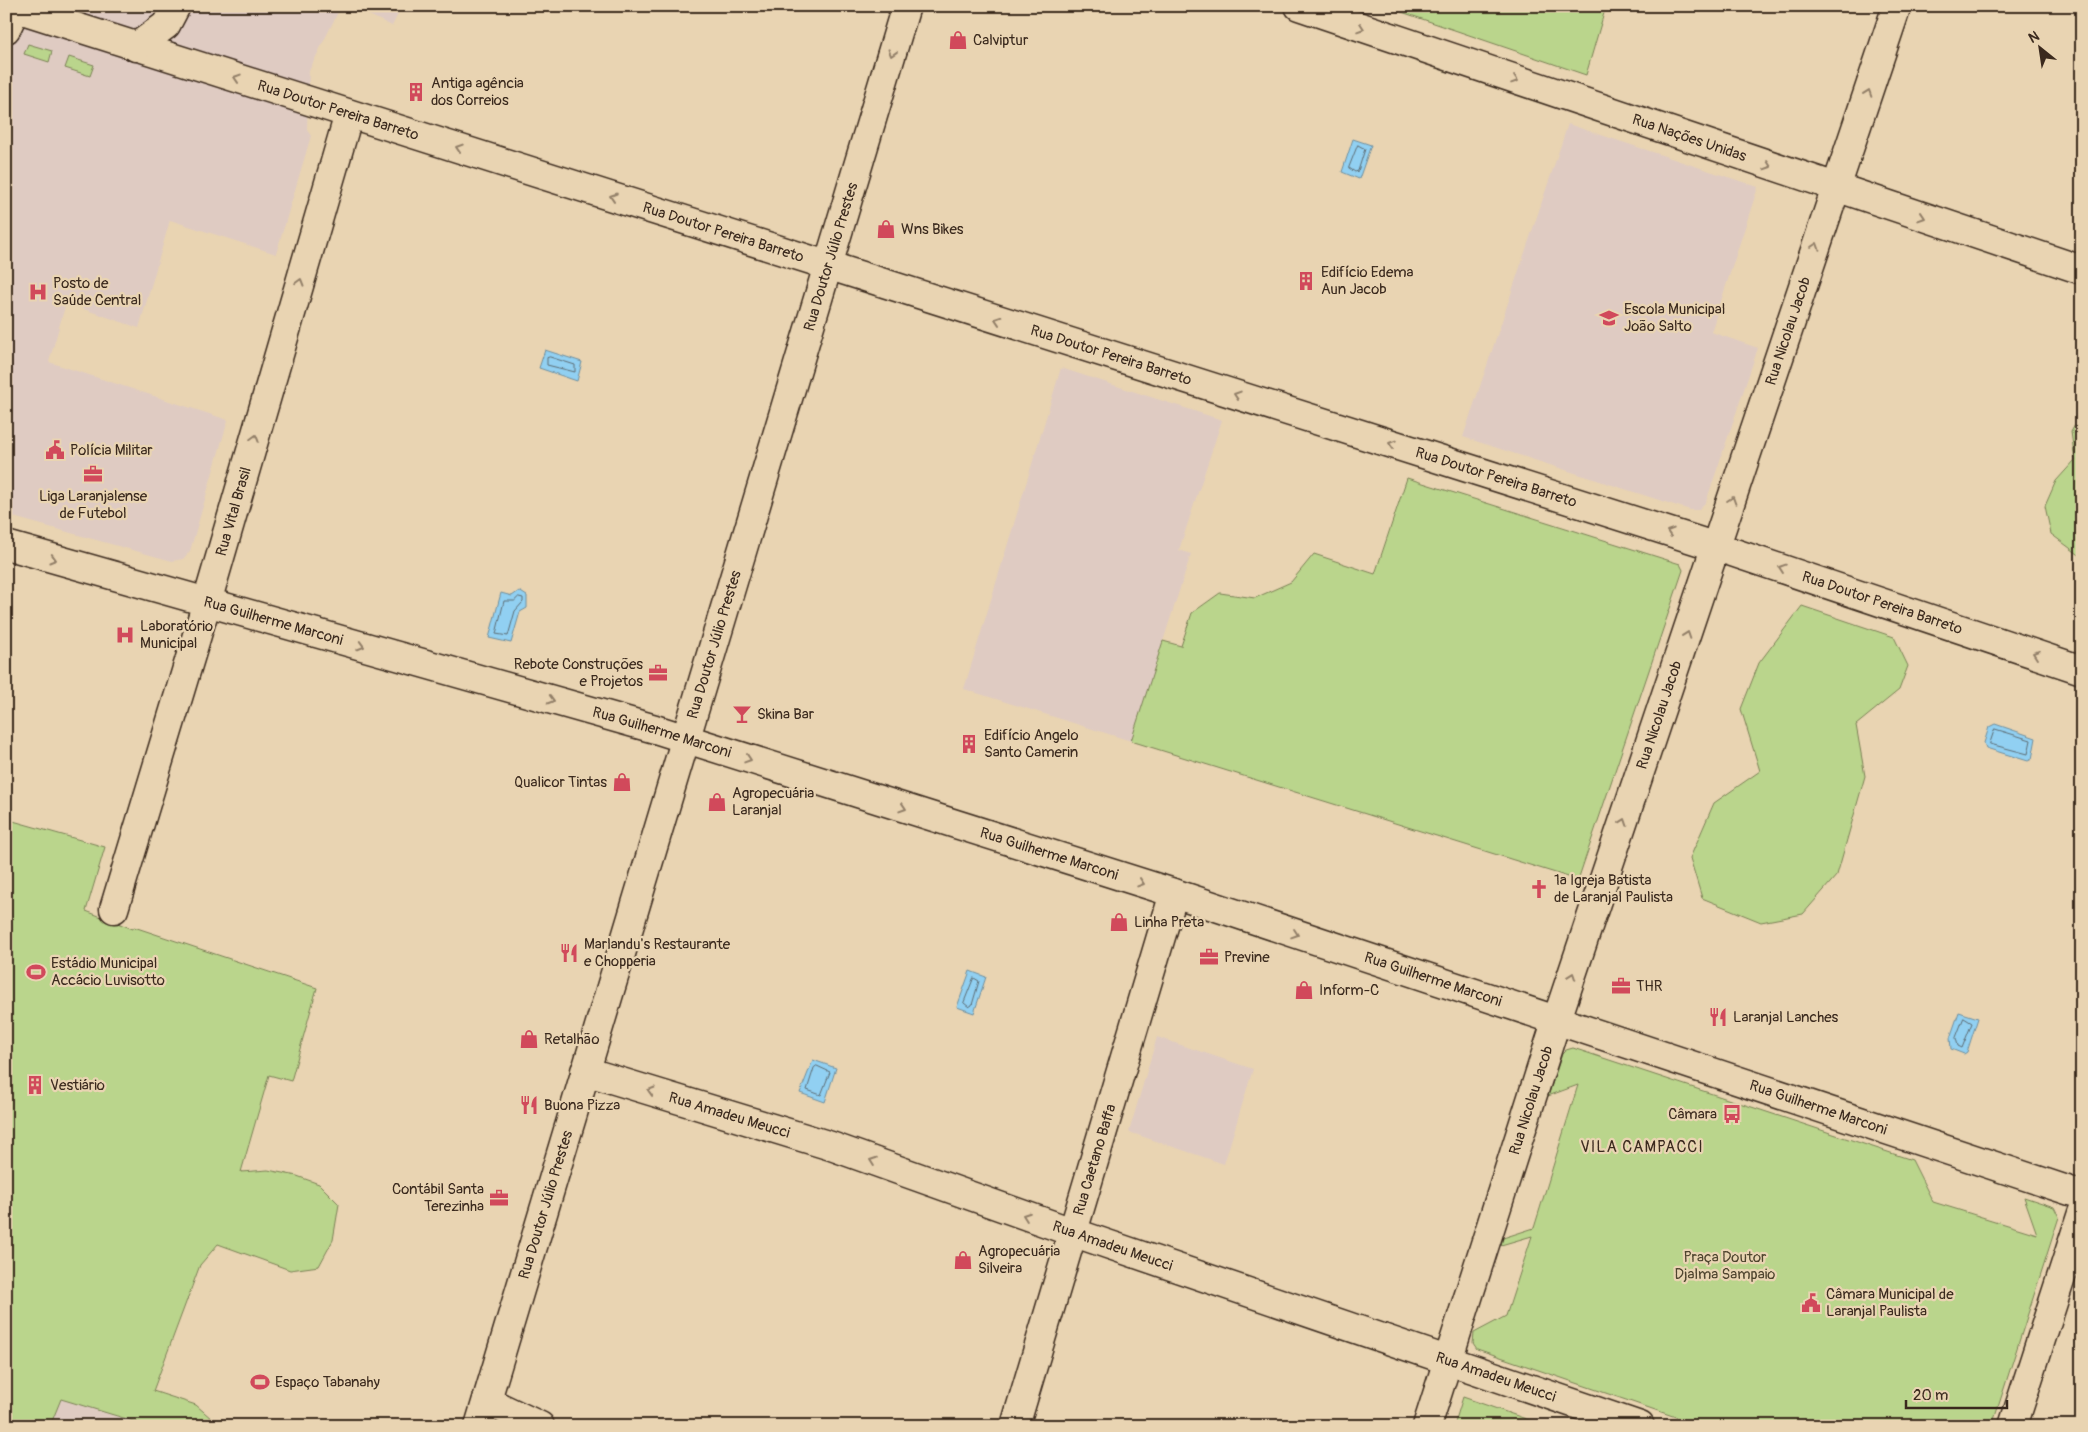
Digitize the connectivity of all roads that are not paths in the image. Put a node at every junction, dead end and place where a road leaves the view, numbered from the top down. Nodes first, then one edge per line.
1 (906, 6) edge
2 (1298, 6) edge
3 (1897, 6) edge
4 (13, 15) edge
5 (171, 16) edge
6 (136, 47) junction
7 (180, 60) junction
8 (349, 114) junction
9 (1836, 188) junction
10 (827, 265) junction
11 (2082, 270) edge
12 (6, 545) edge
13 (1717, 547) junction
14 (207, 602) junction
15 (2082, 670) edge
16 (685, 739) junction
17 (1174, 893) junction
18 (114, 908) dead end
19 (1556, 1022) junction
20 (585, 1071) junction
21 (2082, 1195) edge
22 (2082, 1213) edge
23 (1072, 1232) junction
24 (1448, 1360) junction
25 (483, 1413) edge
26 (540, 1426) edge
27 (1015, 1426) edge
28 (1427, 1426) edge
29 (1640, 1426) edge
30 (2013, 1426) edge

1 -> 10 street, Rua Doutor Júlio Prestes
2 -> 9 street, Rua Nações Unidas
9 -> 3 street, Rua Nicolau Jacob
4 - 6 street, Rua Doutor Pereira Barreto
5 - 6 street
5 - 7 street
6 - 7 street, Rua Doutor Pereira Barreto
8 -> 7 street, Rua Doutor Pereira Barreto
10 -> 8 street, Rua Doutor Pereira Barreto
14 -> 8 street, Rua Vital Brasil
9 -> 11 street, Rua Nações Unidas
13 -> 9 street, Rua Nicolau Jacob
13 -> 10 street, Rua Doutor Pereira Barreto
10 - 16 street, Rua Doutor Júlio Prestes
12 -> 14 street, Rua Guilherme Marconi
15 -> 13 street, Rua Doutor Pereira Barreto
19 -> 13 street, Rua Nicolau Jacob
14 -> 16 street, Rua Guilherme Marconi
14 - 18 street, Rua Vital Brasil
16 -> 17 street, Rua Guilherme Marconi
16 - 20 street, Rua Doutor Júlio Prestes
17 -> 19 street, Rua Guilherme Marconi
17 - 23 street, Rua Caetano Baffa
19 - 21 street, Rua Guilherme Marconi
19 - 24 street, Rua Nicolau Jacob
23 -> 20 street, Rua Amadeu Meucci
20 - 25 street, Rua Doutor Júlio Prestes
22 - 30 street
23 - 24 street, Rua Amadeu Meucci
23 - 27 street, Rua Caetano Baffa
24 - 28 street, Rua Nicolau Jacob
24 - 29 street, Rua Amadeu Meucci
25 - 26 street

